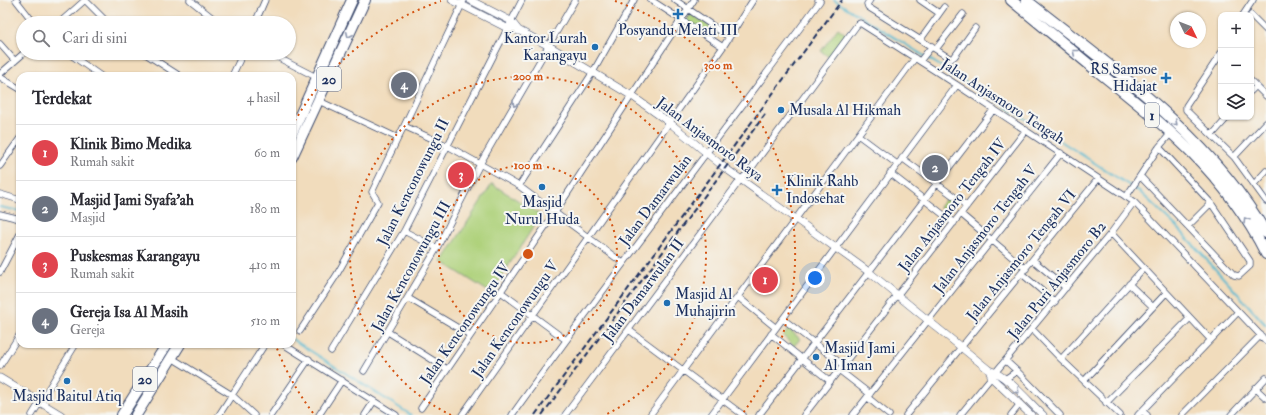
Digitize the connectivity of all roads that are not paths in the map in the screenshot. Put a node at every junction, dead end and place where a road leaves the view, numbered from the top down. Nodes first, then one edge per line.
1 (16, 0) edge
2 (85, 0) edge
3 (190, 0) edge
4 (265, 0) edge
5 (352, 0) edge
6 (365, 0) edge
7 (452, 0) edge
8 (470, 0) edge
9 (522, 0) edge
10 (575, 0) edge
11 (634, 0) edge
12 (651, 0) edge
13 (675, 0) edge
14 (694, 0) edge
15 (753, 0) edge
16 (870, 0) edge
17 (920, 0) edge
18 (1011, 0) edge
19 (1026, 0) edge
20 (1253, 0) edge
21 (819, 1) edge
22 (462, 2) edge
23 (944, 7) dead end
24 (689, 9) junction
25 (1249, 12) edge
26 (939, 13) junction
27 (963, 14) dead end
28 (29, 16) edge
29 (67, 16) edge
30 (101, 16) edge
31 (210, 16) edge
32 (258, 16) edge
33 (1254, 19) edge
34 (681, 20) junction
35 (857, 24) joint
36 (509, 25) junction
37 (975, 28) dead end
38 (1266, 30) edge
39 (729, 37) junction
40 (921, 39) junction
41 (0, 44) edge
42 (549, 46) junction
43 (723, 47) junction
44 (934, 48) junction
45 (1218, 57) edge
46 (78, 60) edge
47 (155, 60) edge
48 (240, 60) edge
49 (283, 60) edge
50 (918, 60) junction
51 (15, 61) joint
52 (95, 72) edge
53 (174, 72) edge
54 (234, 72) edge
55 (593, 72) junction
56 (0, 74) edge
57 (0, 77) edge
58 (318, 78) junction
59 (957, 85) junction
60 (1256, 86) edge
61 (16, 87) edge
62 (632, 96) junction
63 (1266, 96) edge
64 (319, 101) junction
65 (994, 109) junction
66 (1225, 120) edge
67 (670, 123) junction
68 (1266, 123) edge
69 (296, 125) edge
70 (404, 126) junction
71 (1026, 130) junction
72 (1172, 132) junction
73 (858, 135) junction
74 (1212, 135) junction
75 (398, 138) junction
76 (16, 144) edge
77 (446, 145) junction
78 (1159, 147) junction
79 (296, 150) edge
80 (706, 152) junction
81 (1061, 154) junction
82 (1234, 157) junction
83 (902, 158) junction
84 (480, 164) junction
85 (897, 164) junction
86 (0, 166) edge
87 (1266, 171) edge
88 (890, 173) junction
89 (1139, 177) junction
90 (741, 179) junction
91 (1098, 179) junction
92 (936, 184) junction
93 (1254, 184) junction
94 (519, 186) junction
95 (0, 194) edge
96 (1127, 194) junction
97 (16, 199) edge
98 (925, 199) junction
99 (1266, 201) edge
100 (1134, 202) junction
101 (1212, 203) junction
102 (967, 206) junction
103 (555, 212) junction
104 (0, 214) edge
105 (961, 214) junction
106 (16, 218) edge
107 (796, 219) junction
108 (954, 223) junction
109 (1188, 226) junction
110 (404, 230) junction
111 (1266, 233) edge
112 (1111, 234) junction
113 (588, 237) junction
114 (992, 240) junction
115 (16, 242) edge
116 (836, 247) junction
117 (437, 248) junction
118 (1266, 254) edge
119 (1034, 260) junction
120 (623, 264) junction
121 (1026, 269) junction
122 (1143, 269) junction
123 (0, 272) edge
124 (869, 272) junction
125 (1022, 274) junction
126 (1129, 284) junction
127 (1066, 288) junction
128 (501, 292) junction
129 (1166, 293) junction
130 (898, 295) junction
131 (738, 297) junction
132 (408, 298) junction
133 (1054, 302) junction
134 (1153, 307) junction
135 (1238, 312) junction
136 (532, 315) junction
137 (1190, 318) junction
138 (783, 319) junction
139 (929, 320) junction
140 (776, 328) junction
141 (1032, 328) junction
142 (629, 330) junction
143 (300, 331) dead end
144 (388, 332) junction
145 (772, 334) junction
146 (470, 335) junction
147 (1261, 336) junction
148 (16, 340) edge
149 (566, 340) junction
150 (1211, 340) junction
151 (1266, 341) edge
152 (814, 344) junction
153 (962, 347) junction
154 (74, 348) edge
155 (164, 348) edge
156 (178, 348) edge
157 (262, 348) edge
158 (289, 348) edge
159 (332, 351) dead end
160 (172, 358) junction
161 (309, 359) junction
162 (802, 359) junction
163 (1061, 359) junction
164 (1006, 361) junction
165 (843, 365) junction
166 (0, 366) edge
167 (447, 369) junction
168 (684, 370) junction
169 (839, 370) junction
170 (364, 371) dead end
171 (1017, 371) junction
172 (995, 375) junction
173 (0, 378) edge
174 (1266, 378) edge
175 (1005, 379) junction
176 (342, 380) junction
177 (830, 381) junction
178 (1084, 382) junction
179 (1255, 388) junction
180 (232, 395) junction
181 (869, 395) junction
182 (1266, 398) edge
183 (723, 399) junction
184 (374, 401) junction
185 (41, 402) junction
186 (1106, 403) junction
187 (1020, 404) junction
188 (421, 408) dead end
189 (1140, 413) edge
190 (1233, 414) edge
191 (32, 415) edge
192 (61, 415) edge
193 (122, 415) edge
194 (136, 415) edge
195 (219, 415) edge
196 (254, 415) edge
197 (271, 415) edge
198 (319, 415) edge
199 (365, 415) edge
200 (396, 415) edge
201 (462, 415) edge
202 (512, 415) edge
203 (565, 415) edge
204 (650, 415) edge
205 (711, 415) edge
206 (743, 415) edge
207 (759, 415) edge
208 (804, 415) edge
209 (853, 415) edge
210 (889, 415) edge
211 (906, 415) edge
212 (960, 415) edge
213 (1011, 415) edge
214 (1031, 415) edge
215 (1043, 415) edge
216 (1060, 415) edge
217 (1120, 415) edge
218 (1147, 415) edge
219 (1182, 415) edge

1 - 28 street
2 - 29 street
2 - 30 street
3 - 31 street
4 - 32 street
5 - 58 highway, 20
6 -> 64 highway, 20
7 - 22 street, Jalan Anjasmoro Raya
8 - 36 street, Jalan Anjasmoro Raya
9 - 36 street, Jalan Kenconowungu II
10 - 42 street, Jalan Kenconowungu III
11 - 55 street
12 - 34 street
13 - 24 street
14 - 24 street
15 - 39 street, Jalan Kenconowungu V
16 - 40 street
17 - 26 street
72 -> 18 highway, 1
19 -> 111 highway, 1
20 - 25 street
21 - 80 street, Jalan Damarwulan
22 - 36 street, Jalan Anjasmoro Raya
22 - 70 street
23 - 26 street
24 - 34 street
24 - 39 street
26 - 40 street
27 - 44 street
33 - 38 street
34 - 43 street
34 - 62 street
35 - 50 street, Jalan Anjasmoro Tengah
35 - 90 street, Jalan Damarwulan II
36 - 42 street, Jalan Anjasmoro Raya
36 - 77 street, Jalan Kenconowungu II
37 - 44 street
39 - 43 street, Jalan Kenconowungu V
40 - 44 street
41 - 51 street
42 - 55 street, Jalan Anjasmoro Raya
42 -> 84 street, Jalan Kenconowungu III
43 - 67 street, Jalan Kenconowungu V
44 - 50 street
45 - 74 street
46 - 52 street
47 - 53 street
48 - 54 street
49 - 58 street
50 - 59 street, Jalan Anjasmoro Tengah
50 - 73 street
51 - 56 street
55 - 62 street, Jalan Anjasmoro Raya
55 - 94 street
57 - 61 street
58 - 69 highway, 20
59 - 65 street, Jalan Anjasmoro Tengah
59 - 83 street
60 - 63 street
62 - 67 street, Jalan Anjasmoro Raya
62 - 103 street
64 - 75 street
64 - 79 highway, 20
65 - 71 street, Jalan Anjasmoro Tengah
65 - 92 street
66 - 74 street
67 - 80 street, Jalan Anjasmoro Raya
67 - 113 street, Jalan Kenconowungu V
68 - 82 street
70 - 75 street
70 - 77 street
71 - 81 street, Jalan Anjasmoro Tengah
71 - 102 street, Jalan Anjasmoro Tengah IV
72 - 78 street
118 -> 72 highway, 1
73 - 85 street
73 - 107 street
74 - 82 street
75 - 143 street
76 - 86 street
77 - 84 street
77 - 110 street, Jalan Kenconowungu II
78 - 89 street
78 - 101 street
80 - 90 street, Jalan Anjasmoro Raya
80 - 120 street, Jalan Damarwulan
81 - 91 street, Jalan Anjasmoro Tengah
81 - 114 street, Jalan Anjasmoro Tengah V
82 - 93 street
83 - 85 street
83 - 92 street
84 - 94 street
84 - 117 street, Jalan Kenconowungu III
85 - 88 street
87 - 93 street
88 - 98 street
88 - 116 street
89 - 96 street
89 - 109 street
90 - 107 street, Jalan Anjasmoro Raya
90 - 142 street, Jalan Damarwulan II
91 - 96 street, Jalan Anjasmoro Tengah
91 - 119 street, Jalan Anjasmoro Tengah VI
92 - 98 street
92 - 102 street
93 - 99 street
94 - 103 street
95 - 97 street
96 - 100 street, Jalan Anjasmoro Tengah
98 - 108 street
98 - 124 street
100 - 112 street, Jalan Puri Anjasmoro B2
100 - 135 street, Jalan Anjasmoro Tengah
101 - 109 street
101 - 109 street
102 - 105 street, Jalan Anjasmoro Tengah IV
103 - 113 street
103 - 128 street, Jalan Kenconowungu IV
104 - 106 street
105 - 108 street, Jalan Anjasmoro Tengah IV
105 - 114 street
107 - 116 street, Jalan Anjasmoro Raya
107 - 131 street
108 - 130 street, Jalan Anjasmoro Tengah IV
110 - 117 street
110 - 159 street, Jalan Kenconowungu II
112 - 122 street
112 - 127 street, Jalan Puri Anjasmoro B2
113 - 120 street
113 - 136 street, Jalan Kenconowungu V
114 - 121 street
114 - 139 street, Jalan Anjasmoro Tengah V
115 - 123 street
116 - 124 street, Jalan Anjasmoro Raya
116 - 138 street
117 - 132 street, Jalan Kenconowungu III
119 - 121 street, Jalan Anjasmoro Tengah VI
119 - 127 street
120 - 149 street, Jalan Damarwulan
121 - 125 street, Jalan Anjasmoro Tengah VI
122 - 126 street
122 - 129 street
124 - 130 street, Jalan Anjasmoro Raya
124 - 152 street
125 - 133 street
125 - 153 street, Jalan Anjasmoro Tengah VI
126 - 134 street
126 - 163 street
127 - 133 street, Jalan Puri Anjasmoro B2
128 - 136 street
128 - 146 street, Jalan Kenconowungu IV
129 - 134 street
129 - 137 street
130 - 139 street, Jalan Anjasmoro Raya
130 - 165 street, Jalan Anjasmoro Tengah IV
131 - 140 street
131 - 168 street
132 - 144 street, Jalan Kenconowungu III
132 - 146 street
133 - 141 street, Jalan Puri Anjasmoro B2
134 - 178 street
135 - 147 street, Jalan Anjasmoro Tengah
135 - 150 street
136 - 149 street
136 - 201 street, Jalan Kenconowungu V
137 - 150 street
137 - 186 street
138 - 140 street
138 - 152 street
139 - 153 street, Jalan Anjasmoro Raya
139 - 181 street, Jalan Anjasmoro Tengah V
140 - 145 street
141 - 163 street
141 - 164 street, Jalan Puri Anjasmoro B2
142 - 168 street
142 - 203 street, Jalan Damarwulan II
144 - 167 street
144 - 170 street, Jalan Kenconowungu III
145 - 162 street
145 - 183 street
146 - 167 street, Jalan Kenconowungu IV
147 - 151 street, Jalan Anjasmoro Tengah
147 - 219 street
148 - 166 street
149 - 202 street, Jalan Damarwulan
150 - 189 street
152 - 162 street
152 - 165 street
153 - 172 street, Jalan Anjasmoro Raya
153 - 211 street, Jalan Anjasmoro Tengah VI
154 - 185 street
155 - 193 highway, 20
156 - 160 highway, 20
157 - 180 street
158 - 161 street
160 - 180 street
160 - 194 highway, 20
161 - 176 street
161 - 197 street
162 - 177 street
162 - 207 street
163 - 178 street
164 - 171 street
164 - 172 street, Jalan Puri Anjasmoro B2
165 - 169 street, Jalan Anjasmoro Tengah IV
167 - 188 street, Jalan Kenconowungu IV
168 - 183 street
168 - 204 street
169 - 177 street, Jalan Anjasmoro Tengah IV
169 - 181 street
171 - 175 street
171 - 216 street
172 - 175 street, Jalan Anjasmoro Raya
172 - 187 street, Jalan Anjasmoro Raya
172 - 212 street, Jalan Puri Anjasmoro B2
173 - 185 street
174 - 179 street
175 -> 215 street, Jalan Anjasmoro Raya
176 - 184 street
176 - 198 street
177 - 208 street, Jalan Anjasmoro Tengah IV
178 - 186 street
179 - 182 street
179 - 190 street
180 - 195 street
180 - 196 street
181 - 209 street, Jalan Anjasmoro Tengah V
181 - 210 street
183 - 205 street
183 - 206 street
184 - 199 street
184 - 200 street
185 - 191 street
185 - 192 street
186 - 217 street
187 - 213 street
187 - 214 street, Jalan Anjasmoro Raya
189 - 218 street

